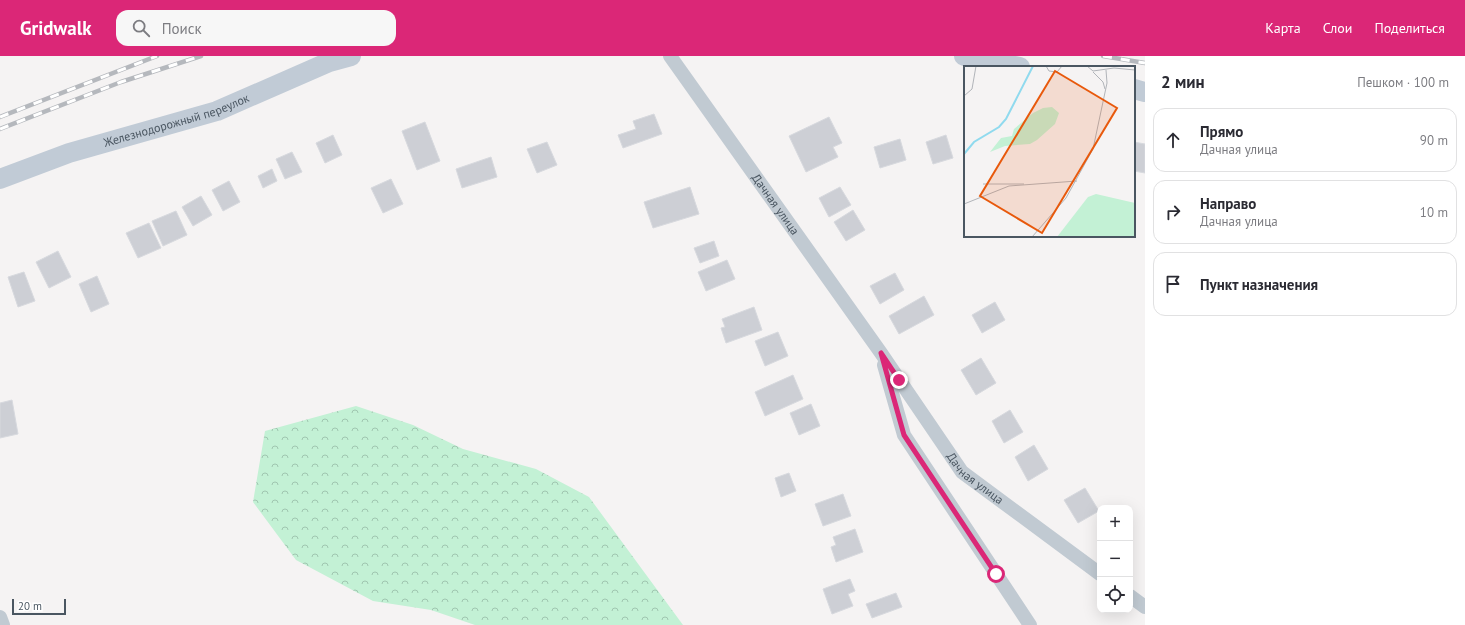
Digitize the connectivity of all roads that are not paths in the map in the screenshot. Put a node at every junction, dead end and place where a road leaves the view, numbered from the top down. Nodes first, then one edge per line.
1 (351, 56) edge
2 (670, 56) edge
3 (964, 56) edge
4 (1015, 66) edge
5 (1135, 89) edge
6 (1145, 92) edge
7 (0, 179) edge
8 (881, 353) junction
9 (1097, 572) edge
10 (1133, 598) edge
11 (1145, 607) edge
12 (0, 617) edge
13 (3, 625) edge
14 (1030, 625) edge

1 - 7 street, Железнодорожный переулок
2 - 8 street, Дачная улица
3 - 4 street
5 - 6 street
8 - 9 street, Дачная улица
8 - 14 street, Дачная улица
10 - 11 street
12 - 13 street

